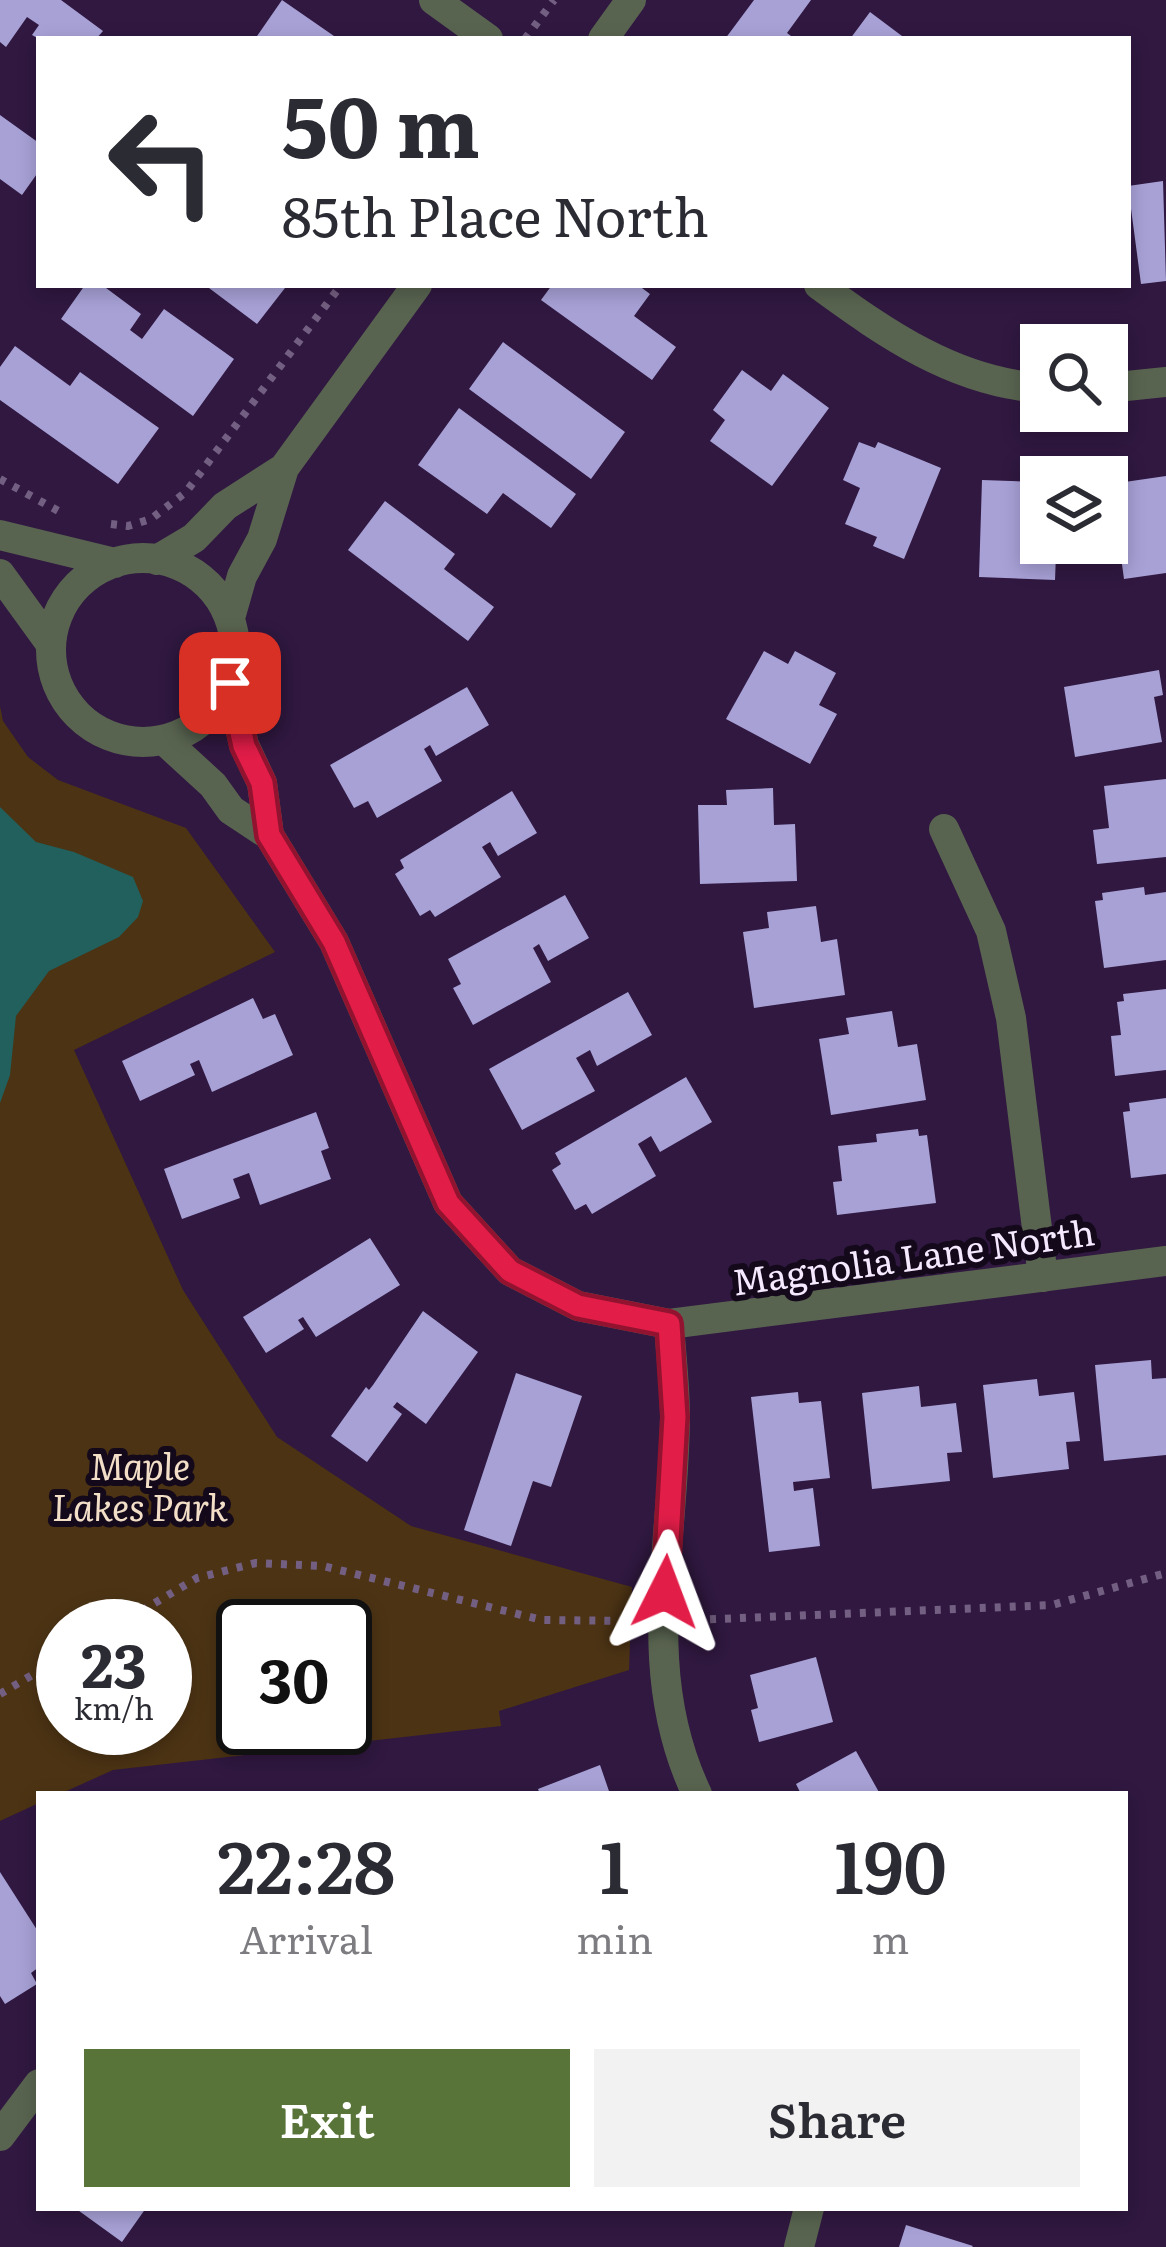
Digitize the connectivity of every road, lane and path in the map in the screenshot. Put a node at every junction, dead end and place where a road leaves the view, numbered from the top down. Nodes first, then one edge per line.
1 (434, 0) edge
2 (554, 0) edge
3 (631, 0) edge
4 (484, 36) edge
5 (527, 36) edge
6 (605, 36) edge
7 (339, 288) edge
8 (415, 288) edge
9 (822, 288) edge
10 (1166, 382) edge
11 (1020, 384) edge
12 (1128, 386) edge
13 (284, 468) junction
14 (0, 479) edge
15 (75, 520) dead end
16 (93, 522) dead end
17 (0, 535) edge
18 (157, 560) junction
19 (116, 563) junction
20 (0, 574) edge
21 (230, 618) junction
22 (50, 644) junction
23 (230, 683) junction
24 (165, 741) junction
25 (944, 829) dead end
26 (269, 835) junction
27 (1166, 1261) edge
28 (1043, 1276) junction
29 (669, 1324) junction
30 (36, 1673) edge
31 (0, 1694) edge
32 (696, 1791) edge
33 (36, 2088) edge
34 (0, 2136) edge
35 (808, 2211) edge
36 (799, 2247) edge

1 - 4 street
2 - 5 path
3 - 6 street
7 - 16 path
8 - 13 street
9 - 11 street
10 - 12 street
13 - 18 street
13 - 21 street
14 - 15 path
17 - 19 street
18 - 19 street
18 - 21 street
19 - 22 street
20 - 22 street
21 - 23 street
22 - 24 street
23 - 24 street
23 - 26 street
24 - 26 street
25 - 28 street
26 - 29 street, Magnolia Lane North
27 - 28 street, Magnolia Lane North
28 - 29 street, Magnolia Lane North
29 - 32 street
30 - 31 path
33 - 34 street
35 - 36 street

